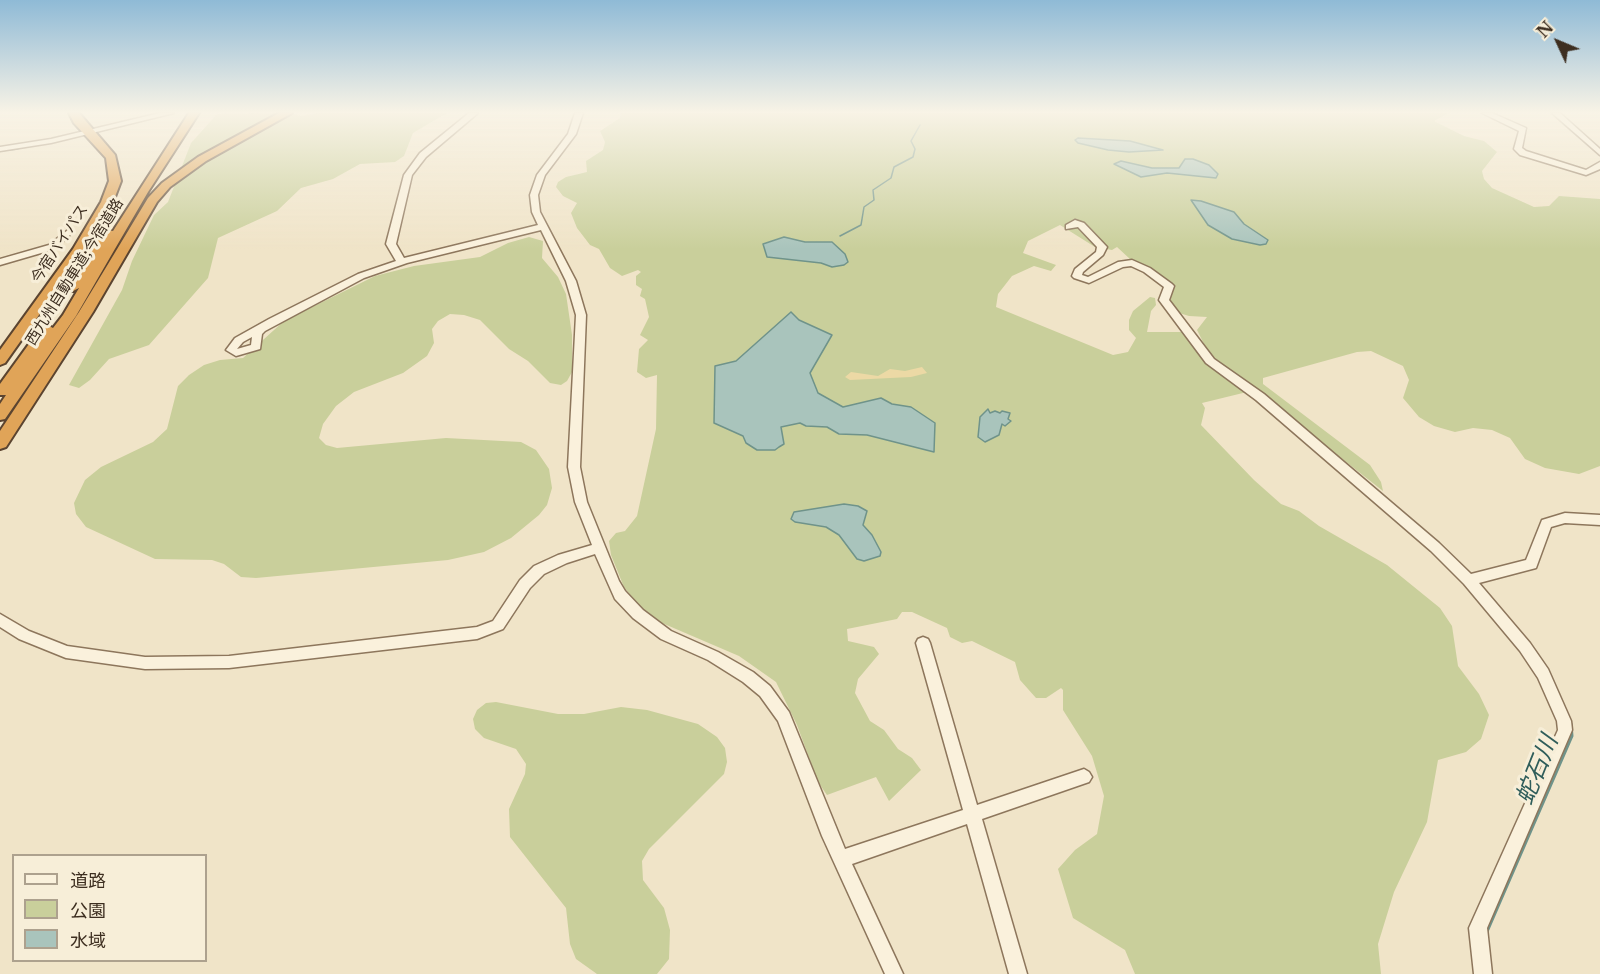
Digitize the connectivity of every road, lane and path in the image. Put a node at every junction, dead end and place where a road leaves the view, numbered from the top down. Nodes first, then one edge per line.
1 (111, 158) edge
2 (153, 158) edge
3 (160, 158) edge
4 (203, 158) edge
5 (420, 158) edge
6 (555, 158) edge
7 (1540, 158) edge
8 (1600, 164) edge
9 (543, 227) junction
10 (1069, 227) dead end
11 (68, 233) dead end
12 (0, 262) edge
13 (401, 262) junction
14 (273, 321) dead end
15 (0, 360) edge
16 (0, 396) edge
17 (0, 415) edge
18 (0, 443) edge
19 (1600, 520) edge
20 (600, 547) junction
21 (1473, 578) junction
22 (0, 620) edge
23 (922, 643) dead end
24 (1084, 777) dead end
25 (973, 815) junction
26 (841, 859) junction
27 (894, 974) edge
28 (1018, 974) edge
29 (1483, 974) edge

1 - 15 highway, 今宿バイパス
2 - 16 highway, 西九州自動車道;今宿道路
3 - 17 highway, 西九州自動車道;今宿道路
4 - 18 highway
5 - 13 street
6 - 9 street
7 - 8 street
9 - 13 street
9 - 20 street
10 - 21 street
11 - 12 street
13 - 14 street
19 - 21 street
20 - 22 street
20 - 26 street
21 - 29 street
23 - 25 street
24 - 25 street
25 - 26 street
25 - 28 street
26 - 27 street

